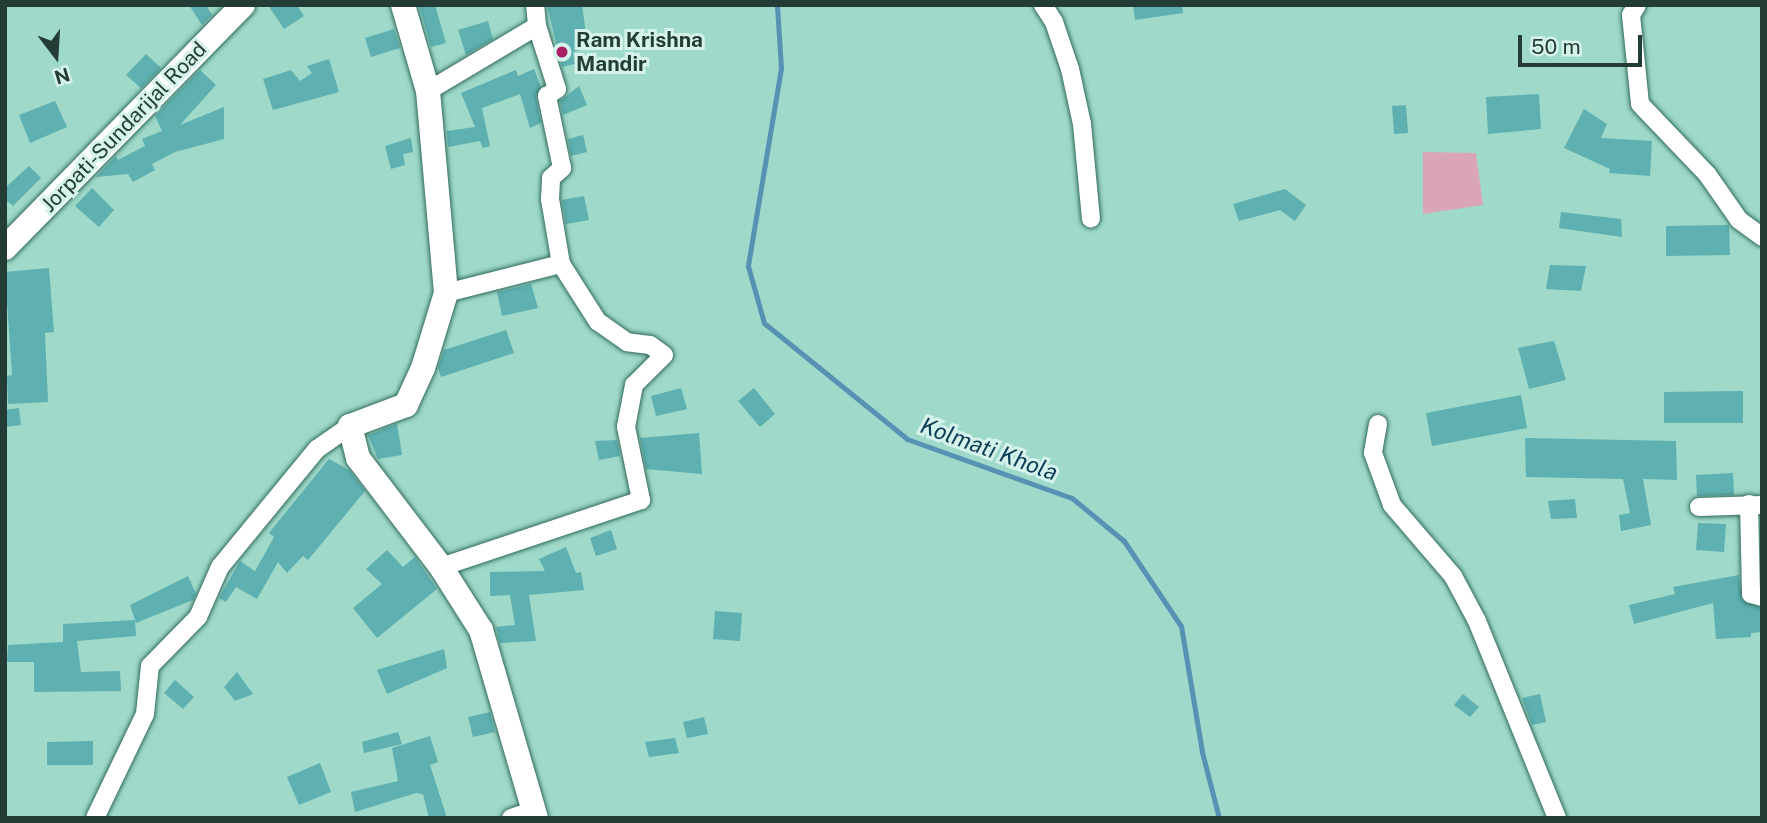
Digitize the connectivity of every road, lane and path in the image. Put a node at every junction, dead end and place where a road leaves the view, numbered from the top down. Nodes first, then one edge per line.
1 (243, 5) edge
2 (403, 5) edge
3 (536, 5) edge
4 (1043, 5) edge
5 (1637, 5) edge
6 (537, 26) junction
7 (428, 91) junction
8 (1091, 219) dead end
9 (1762, 237) edge
10 (5, 248) edge
11 (561, 264) junction
12 (446, 293) junction
13 (1378, 424) dead end
14 (350, 426) junction
15 (1755, 505) edge
16 (1699, 508) dead end
17 (441, 567) junction
18 (1762, 597) edge
19 (527, 815) edge
20 (95, 818) edge
21 (1558, 818) edge

1 - 10 street, Jorpati-Sundarijal Road
2 - 7 street
3 - 6 street
4 - 8 street
5 - 9 street
6 - 7 street
6 - 11 street
7 - 12 street
11 - 12 street
11 - 17 street
12 - 14 street
13 - 21 street
14 - 17 street
14 - 20 street
15 - 16 street
15 - 18 street
17 - 19 street

